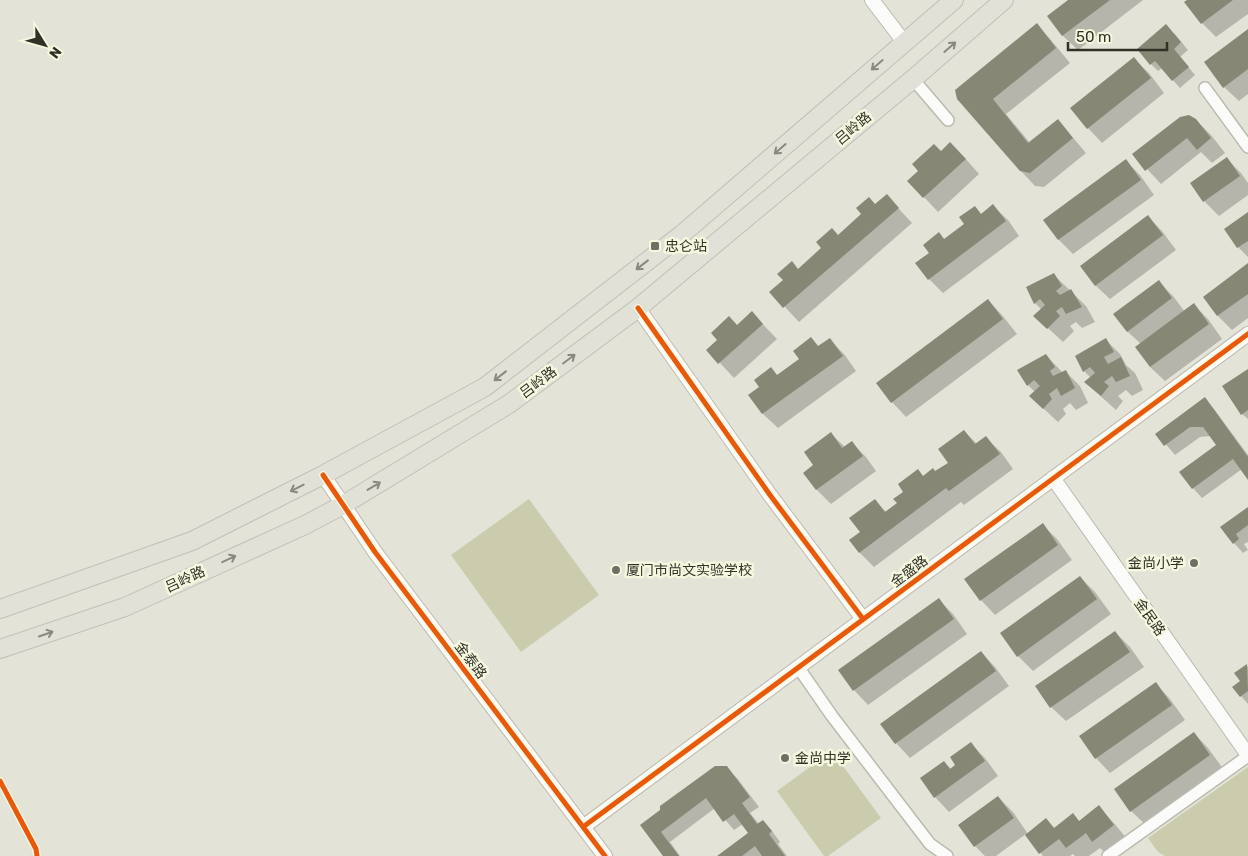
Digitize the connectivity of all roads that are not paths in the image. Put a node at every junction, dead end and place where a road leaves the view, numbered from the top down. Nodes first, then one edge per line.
1 (872, 0) edge
2 (954, 0) edge
3 (1004, 0) edge
4 (904, 42) junction
5 (913, 79) junction
6 (1205, 88) dead end
7 (948, 120) dead end
8 (1248, 147) edge
9 (638, 308) junction
10 (1248, 334) edge
11 (323, 475) junction
12 (1053, 478) junction
13 (343, 505) junction
14 (0, 609) edge
15 (863, 619) junction
16 (0, 649) edge
17 (798, 667) junction
18 (1248, 756) edge
19 (583, 827) junction
20 (605, 856) edge
21 (947, 856) edge
22 (1108, 856) edge

1 - 4 street
2 - 4 main road, 吕岭路
5 -> 3 main road, 吕岭路
4 -> 11 main road, 吕岭路
5 - 7 street
5 - 9 main road, 吕岭路
6 - 8 street
13 -> 9 main road, 吕岭路
9 - 15 street
10 - 12 street, 金盛路
11 - 13 street, 金泰路
11 -> 14 main road, 吕岭路
12 - 15 street, 金盛路
12 - 18 street, 金民路
16 -> 13 main road, 吕岭路
13 - 19 street, 金泰路
15 - 17 street, 金盛路
17 - 19 street, 金盛路
17 - 21 street
18 - 22 street, 金民路
19 - 20 street, 金泰路

